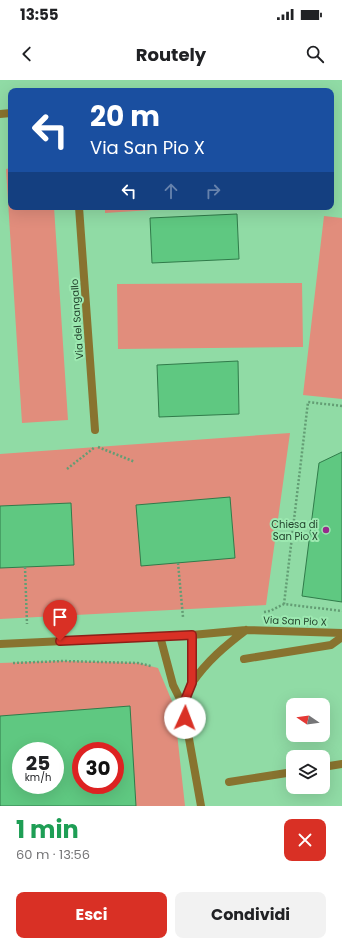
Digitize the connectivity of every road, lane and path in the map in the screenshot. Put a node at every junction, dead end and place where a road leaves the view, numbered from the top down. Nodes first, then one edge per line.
1 (79, 210) edge
2 (342, 406) edge
3 (95, 430) joint
4 (96, 447) junction
5 (135, 462) dead end
6 (67, 469) dead end
7 (178, 563) dead end
8 (25, 567) dead end
9 (342, 611) edge
10 (183, 617) dead end
11 (27, 624) dead end
12 (246, 630) junction
13 (342, 633) edge
14 (192, 635) junction
15 (160, 636) junction
16 (342, 637) edge
17 (0, 644) edge
18 (244, 659) dead end
19 (8, 663) dead end
20 (158, 668) dead end
21 (192, 683) junction
22 (183, 705) junction
23 (342, 764) edge
24 (330, 766) edge
25 (286, 773) edge
26 (229, 782) dead end
27 (201, 806) edge

1 - 3 street, Via del Sangallo
2 - 9 path
3 - 4 path
4 - 5 path
4 - 6 path
7 - 10 path
8 - 11 path
12 - 13 street, Via San Pio X
12 - 14 street, Via San Pio X
12 - 21 street
14 - 15 street, Via San Pio X
14 - 21 street
15 - 17 street, Via San Pio X
15 - 22 street
16 - 18 street
19 - 20 path
21 - 22 street
22 - 27 street
23 - 24 street
25 - 26 street

